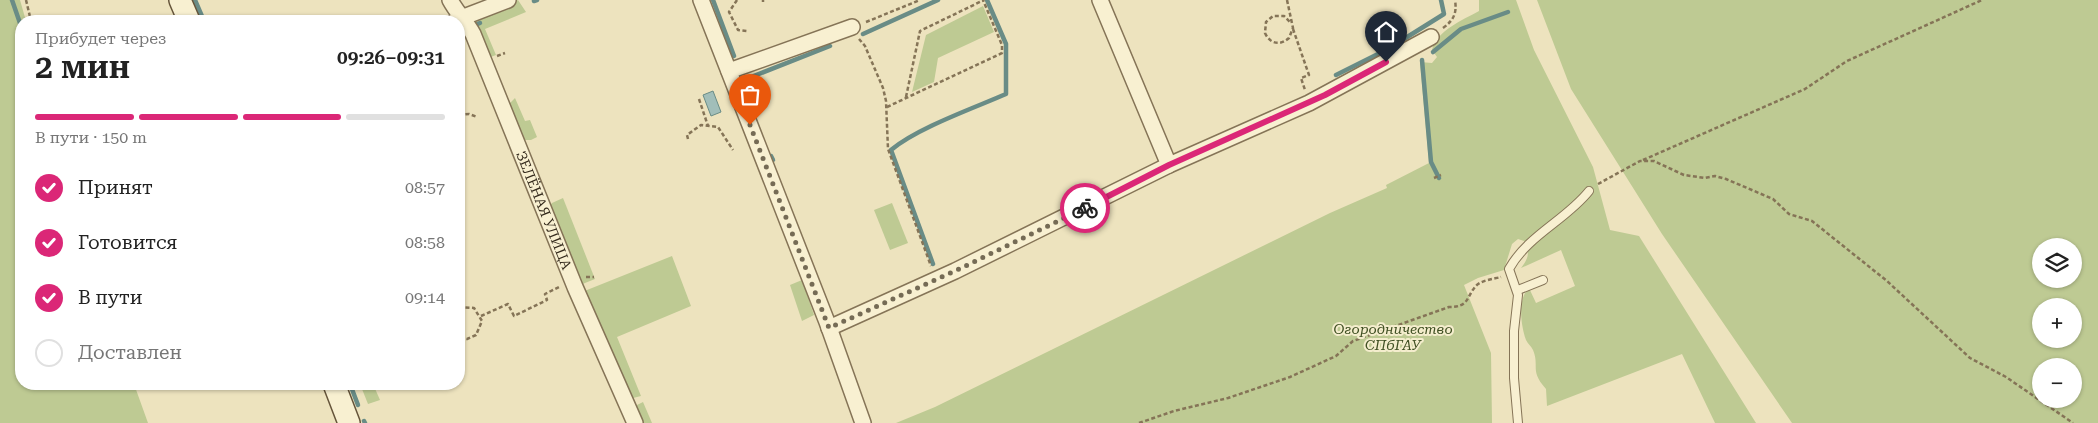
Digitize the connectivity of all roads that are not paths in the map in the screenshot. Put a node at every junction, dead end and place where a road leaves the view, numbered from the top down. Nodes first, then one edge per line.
1 (180, 0) edge
2 (450, 0) edge
3 (508, 0) edge
4 (701, 0) edge
5 (1100, 0) edge
6 (186, 15) edge
7 (457, 15) edge
8 (465, 16) edge
9 (854, 31) road end
10 (465, 35) edge
11 (1431, 37) road end
12 (729, 71) junction
13 (1169, 165) junction
14 (1589, 191) road end
15 (1543, 280) dead end
16 (1518, 290) junction
17 (829, 328) junction
18 (336, 390) edge
19 (350, 423) edge
20 (635, 423) edge
21 (864, 423) edge
22 (1518, 423) edge

1 - 6 main road
2 - 7 street, ЗЕЛЁНАЯ УЛИЦА
3 - 8 street
4 - 12 street
5 - 13 street
9 - 12 street
10 - 20 street, ЗЕЛЁНАЯ УЛИЦА
11 - 13 street
12 - 17 street
13 - 17 street
14 - 16 lane
15 - 16 lane
16 - 22 lane
17 - 21 street
18 - 19 main road

